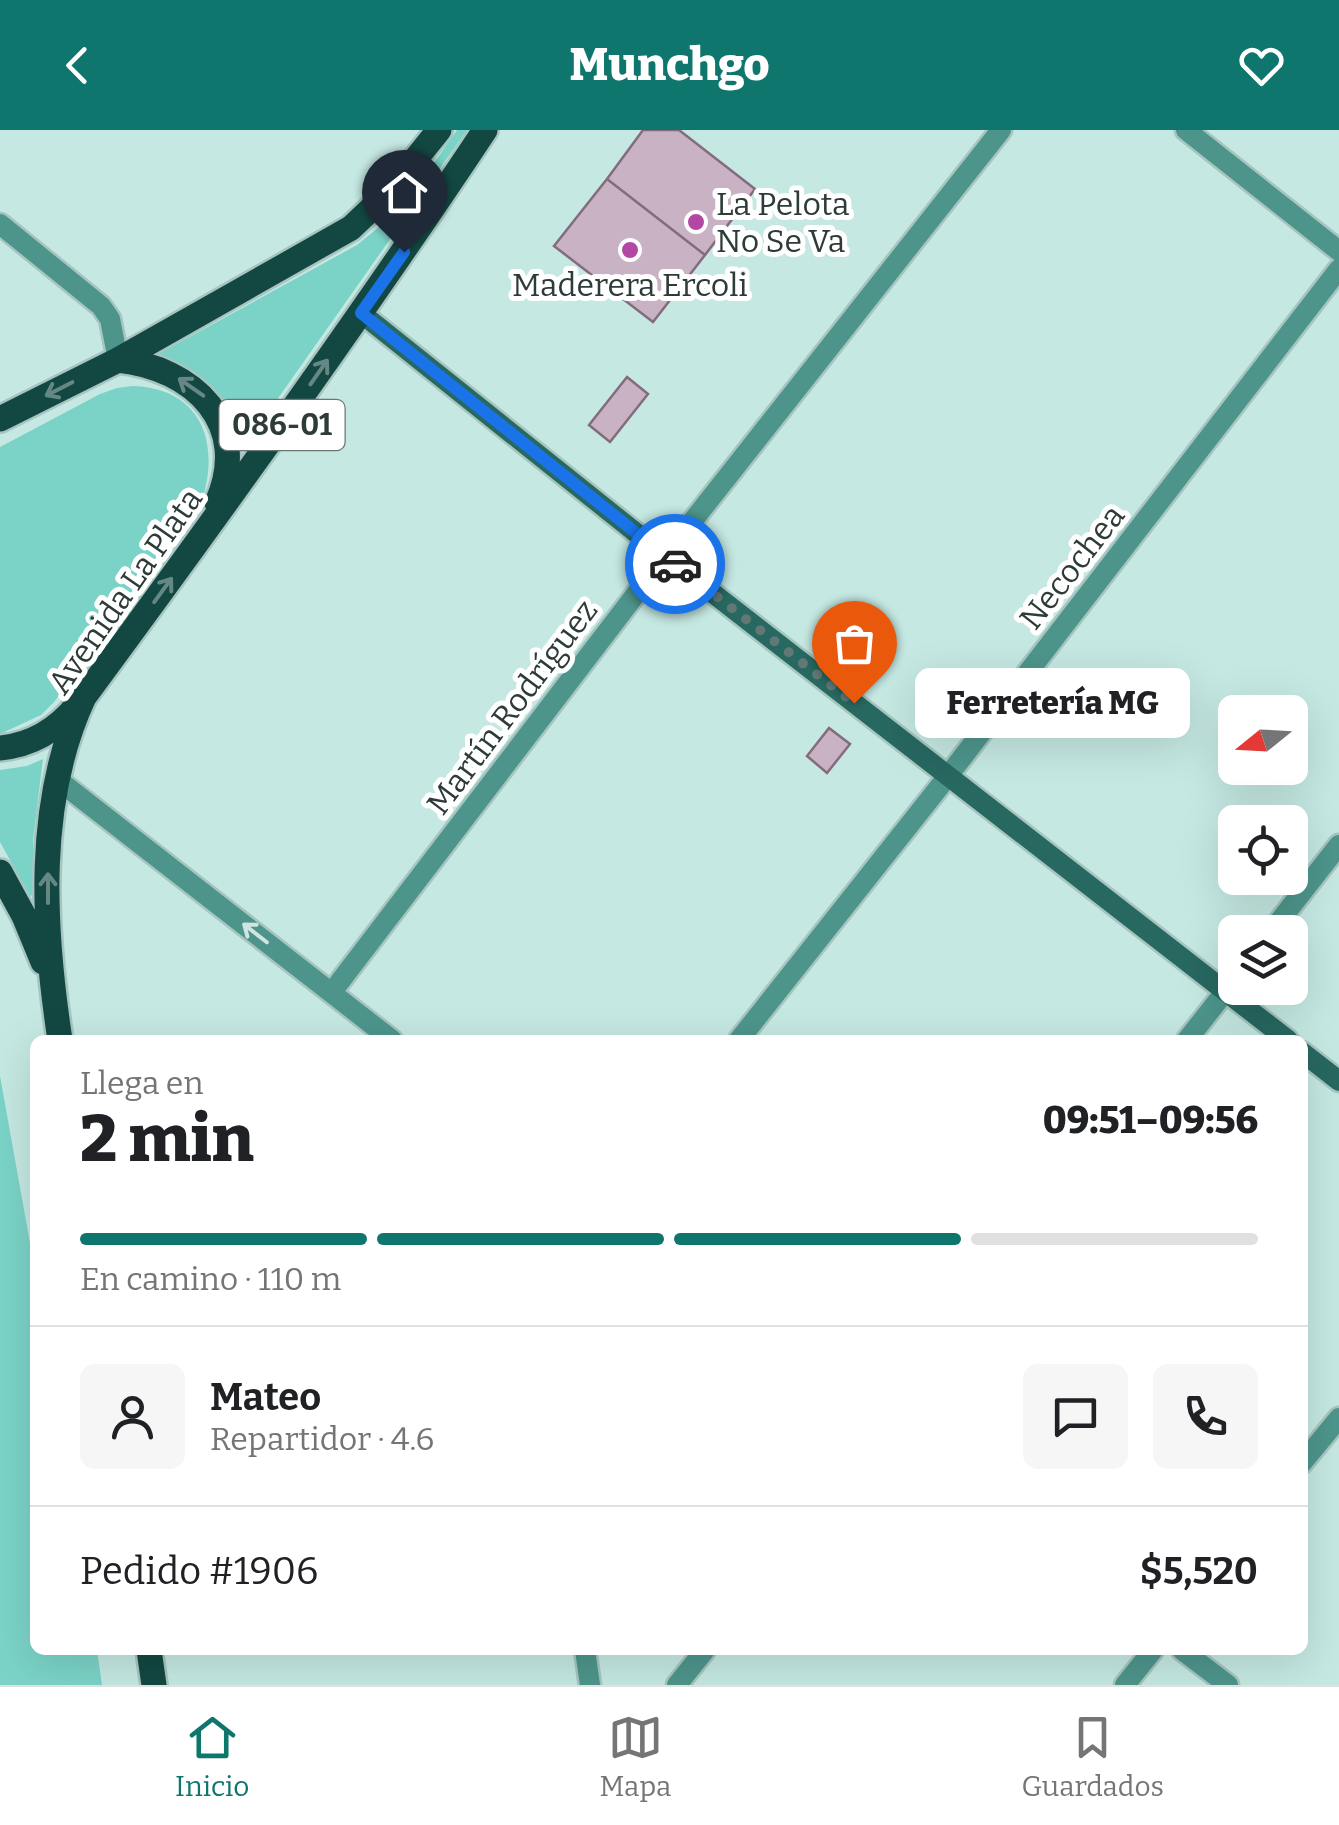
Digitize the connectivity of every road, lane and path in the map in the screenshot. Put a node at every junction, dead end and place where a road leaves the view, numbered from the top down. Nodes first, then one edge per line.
1 (439, 130) edge
2 (485, 130) edge
3 (1001, 130) edge
4 (1186, 130) edge
5 (0, 224) edge
6 (1339, 250) edge
7 (1339, 269) edge
8 (361, 313) junction
9 (118, 360) junction
10 (0, 419) edge
11 (202, 537) junction
12 (665, 556) junction
13 (84, 696) junction
14 (0, 748) edge
15 (948, 776) junction
16 (58, 780) junction
17 (1339, 846) edge
18 (0, 872) edge
19 (1284, 915) edge
20 (1218, 976) edge
21 (52, 985) junction
22 (332, 992) junction
23 (1218, 1000) edge
24 (1251, 1005) edge
25 (59, 1035) edge
26 (386, 1035) edge
27 (743, 1035) edge
28 (1191, 1035) edge
29 (1283, 1035) edge
30 (1308, 1057) edge
31 (1339, 1080) edge
32 (1339, 1418) edge
33 (1308, 1457) edge
34 (150, 1655) edge
35 (587, 1655) edge
36 (702, 1655) edge
37 (1149, 1655) edge
38 (1189, 1655) edge
39 (154, 1685) edge
40 (590, 1685) edge
41 (677, 1685) edge
42 (1125, 1685) edge
43 (1228, 1685) edge

1 - 9 main road
2 - 8 main road, Avenida La Plata / 086-01
3 - 12 street, Martín Rodríguez
4 - 6 street
5 - 9 street
7 - 15 street, Necochea
11 -> 8 main road, Avenida La Plata / 086-01
8 - 12 main road
9 -> 10 main road
11 -> 9 main road
13 -> 11 main road, Avenida La Plata
12 - 15 main road
12 - 22 street, Martín Rodríguez
13 - 14 main road
13 - 16 main road, Avenida La Plata
15 - 20 main road
15 - 27 street, Necochea
21 -> 16 main road, Avenida La Plata
22 -> 16 street
17 - 19 street
18 - 21 main road, Avenida La Plata
21 - 25 main road, Avenida La Plata
22 - 26 street
23 - 28 street
24 - 29 main road
30 - 31 main road
32 - 33 street
34 - 39 main road
35 - 40 street
36 - 41 street
37 - 42 street
38 - 43 street

